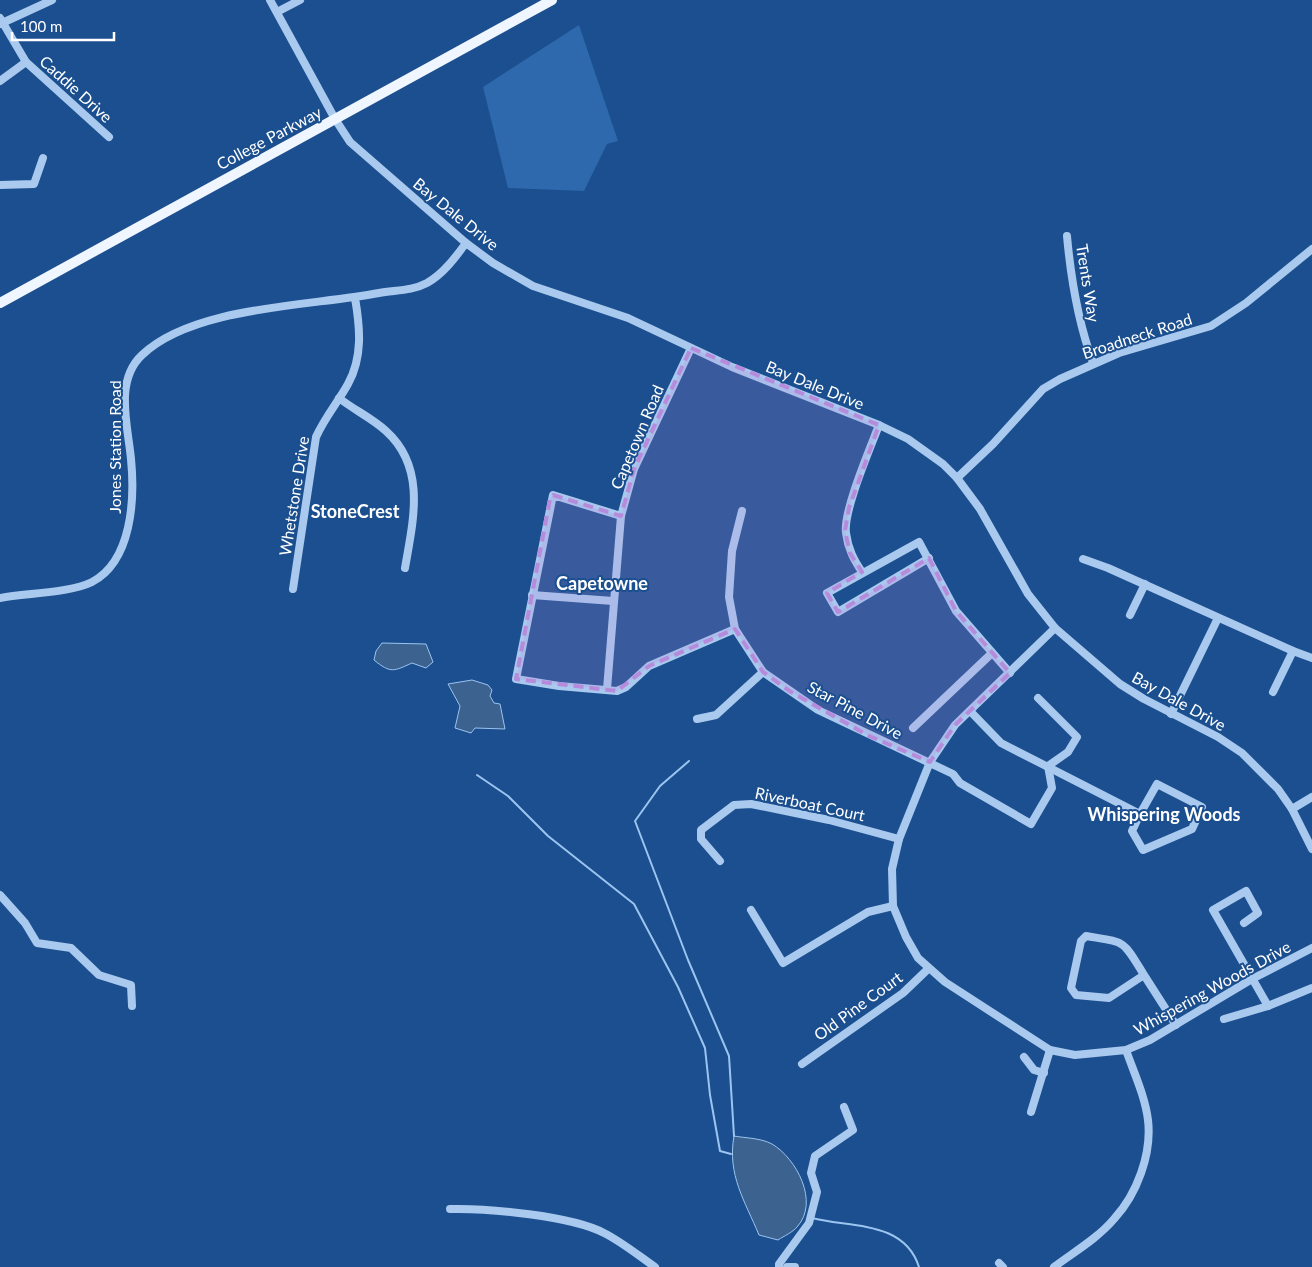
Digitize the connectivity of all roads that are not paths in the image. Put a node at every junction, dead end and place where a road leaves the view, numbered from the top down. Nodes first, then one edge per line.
1 (52, 0) edge
2 (270, 0) edge
3 (300, 0) edge
4 (552, 0) edge
5 (277, 12) junction
6 (1, 21) edge
7 (26, 62) junction
8 (0, 81) edge
9 (335, 120) junction
10 (109, 136) dead end
11 (43, 158) dead end
12 (0, 185) edge
13 (1067, 236) dead end
14 (466, 243) junction
15 (1312, 249) edge
16 (355, 298) junction
17 (0, 303) edge
18 (691, 348) junction
19 (1093, 363) junction
20 (339, 398) junction
21 (879, 425) junction
22 (957, 478) junction
23 (742, 511) dead end
24 (621, 516) junction
25 (930, 558) junction
26 (1083, 559) dead end
27 (405, 568) dead end
28 (862, 572) junction
29 (1145, 584) junction
30 (293, 589) dead end
31 (532, 595) junction
32 (0, 598) edge
33 (613, 601) junction
34 (1130, 615) dead end
35 (1218, 618) junction
36 (1055, 628) junction
37 (735, 629) junction
38 (1292, 651) junction
39 (991, 654) junction
40 (1312, 658) edge
41 (763, 672) junction
42 (1010, 673) junction
43 (607, 689) junction
44 (1273, 692) dead end
45 (1038, 698) dead end
46 (970, 711) junction
47 (1171, 714) junction
48 (697, 719) dead end
49 (913, 728) dead end
50 (930, 762) junction
51 (1048, 766) junction
52 (1312, 797) edge
53 (1292, 809) junction
54 (1140, 814) junction
55 (899, 838) junction
56 (1312, 849) edge
57 (720, 861) dead end
58 (0, 895) edge
59 (893, 906) junction
60 (751, 910) dead end
61 (1244, 923) dead end
62 (1312, 948) edge
63 (928, 969) junction
64 (1144, 975) junction
65 (1252, 979) junction
66 (1312, 988) edge
67 (132, 1006) dead end
68 (1268, 1006) junction
69 (1224, 1019) dead end
70 (1176, 1025) junction
71 (1050, 1050) junction
72 (1126, 1050) junction
73 (1024, 1057) dead end
74 (802, 1064) dead end
75 (1044, 1073) junction
76 (844, 1107) dead end
77 (1031, 1112) dead end
78 (450, 1209) dead end
79 (655, 1267) edge
80 (779, 1267) edge
81 (787, 1267) edge
82 (795, 1267) edge
83 (1054, 1267) edge

1 - 6 street
2 - 5 street, Bay Dale Drive
3 - 5 street
4 - 9 main road, College Parkway
5 - 9 street, Bay Dale Drive
6 - 7 street, Caddie Drive
7 - 8 street
7 - 10 street, Caddie Drive
9 - 14 street, Bay Dale Drive
9 - 17 main road, College Parkway
11 - 12 street
13 - 19 street, Trents Way
14 - 16 street, Jones Station Road
14 - 18 street, Bay Dale Drive
15 - 19 street, Broadneck Road
16 - 20 street, Whetstone Drive
16 - 32 street, Jones Station Road
18 - 21 street, Bay Dale Drive
18 - 24 street, Capetown Road
19 - 22 street, Broadneck Road
20 - 27 street
20 - 30 street, Whetstone Drive
21 - 22 street, Bay Dale Drive
21 - 28 street
22 - 36 street, Bay Dale Drive
23 - 37 street, Star Pine Drive
24 - 31 street
24 - 33 street, Capetown Road
25 - 28 street
25 - 28 street
25 - 39 street
26 - 29 street
29 - 34 street
29 - 35 street
31 - 33 street
31 - 43 street
33 - 43 street, Capetown Road
35 - 38 street
35 - 47 street
36 - 42 street, Whispering Woods Drive
36 - 47 street, Bay Dale Drive
37 - 41 street, Star Pine Drive
37 - 43 street
38 - 40 street
38 - 44 street
39 - 42 street
39 - 49 street
41 - 48 street
41 - 50 street, Star Pine Drive
42 - 46 street, Whispering Woods Drive
45 - 51 street
46 - 50 street, Whispering Woods Drive
46 - 51 street
47 - 53 street, Bay Dale Drive
50 - 51 street, Star Pine Drive
50 - 55 street, Whispering Woods Drive
51 - 54 street
52 - 53 street
53 - 56 street, Bay Dale Drive
54 - 54 street
55 - 57 street, Riverboat Court
55 - 59 street, Whispering Woods Drive
58 - 67 street
59 - 60 street
59 - 63 street, Whispering Woods Drive
61 - 65 street
62 - 65 street, Whispering Woods Drive
63 - 71 street, Whispering Woods Drive
63 - 74 street, Old Pine Court
64 - 64 street
64 - 70 street
65 - 68 street
65 - 70 street, Whispering Woods Drive
66 - 68 street
68 - 69 street
70 - 72 street, Whispering Woods Drive
71 - 72 street, Whispering Woods Drive
71 - 75 street
72 - 83 street
73 - 75 street
75 - 77 street
76 - 80 street
78 - 79 street
81 - 82 street

